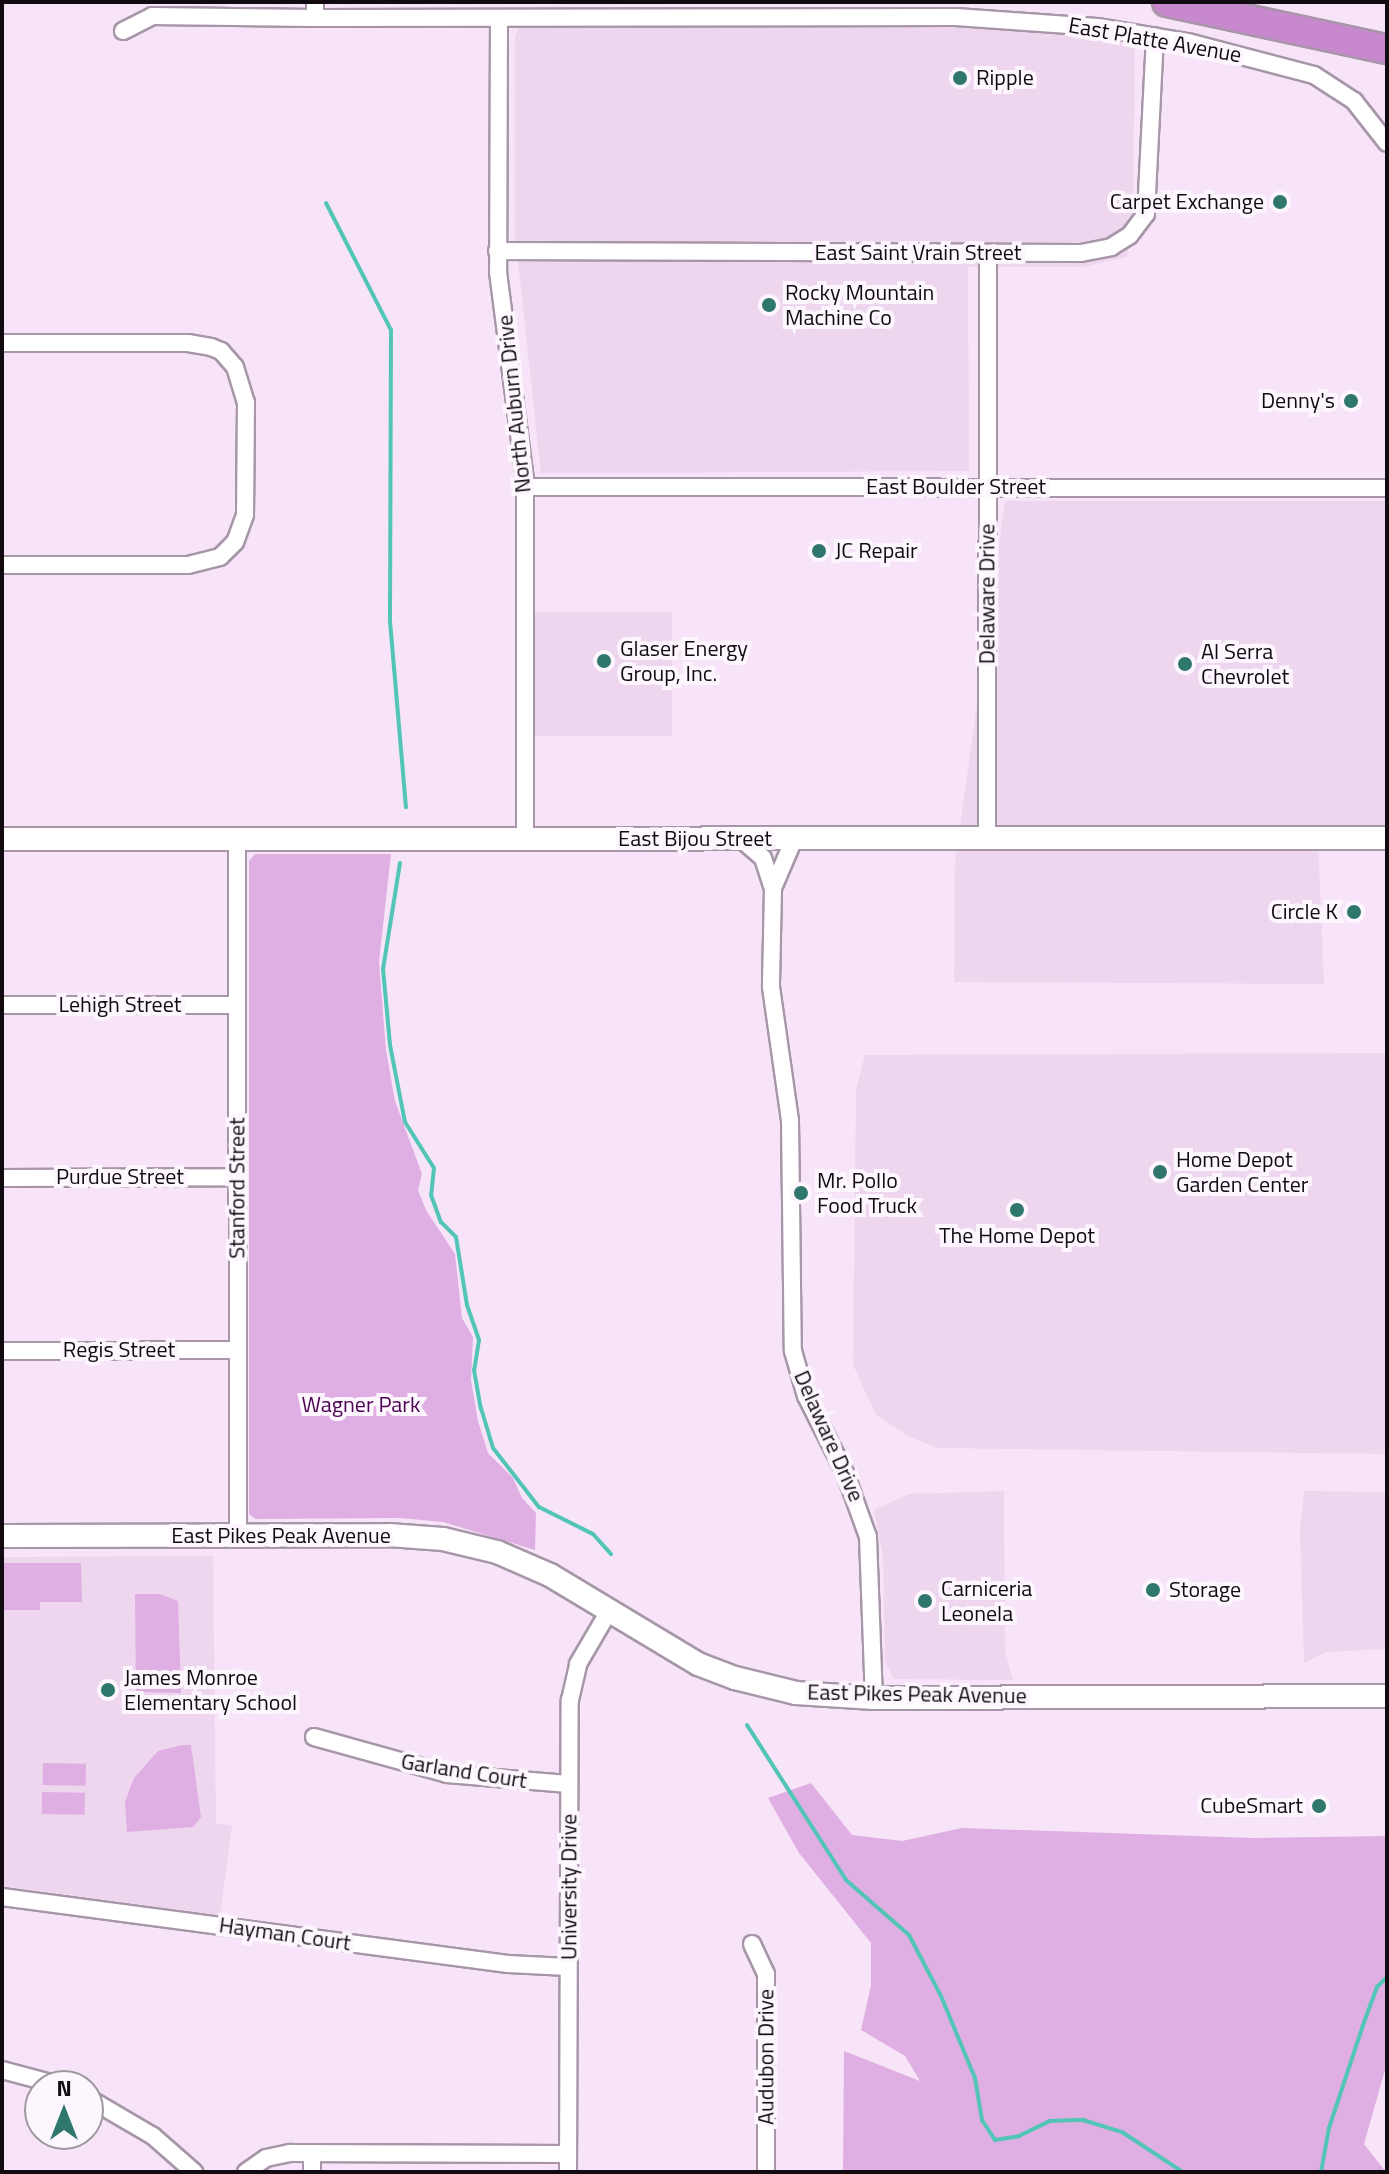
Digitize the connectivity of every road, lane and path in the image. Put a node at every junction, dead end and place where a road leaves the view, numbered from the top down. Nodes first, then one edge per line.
1 (1167, 2) edge
2 (315, 10) edge
3 (499, 18) junction
4 (123, 31) dead end
5 (1155, 36) junction
6 (1387, 49) edge
7 (1387, 143) edge
8 (497, 251) junction
9 (988, 253) junction
10 (2, 343) edge
11 (525, 487) junction
12 (987, 487) junction
13 (1387, 488) edge
14 (2, 565) edge
15 (987, 838) junction
16 (1387, 838) edge
17 (2, 839) edge
18 (525, 839) junction
19 (741, 839) junction
20 (794, 839) junction
21 (237, 840) junction
22 (773, 888) junction
23 (2, 1005) edge
24 (237, 1005) junction
25 (237, 1177) junction
26 (2, 1178) edge
27 (237, 1350) junction
28 (2, 1351) edge
29 (2, 1536) edge
30 (238, 1536) junction
31 (609, 1611) junction
32 (1387, 1696) edge
33 (874, 1698) junction
34 (314, 1737) dead end
35 (569, 1784) junction
36 (2, 1897) edge
37 (752, 1944) dead end
38 (568, 1967) junction
39 (2, 2070) edge
40 (24, 2076) edge
41 (104, 2107) edge
42 (312, 2153) junction
43 (568, 2154) junction
44 (194, 2172) edge
45 (246, 2172) edge
46 (312, 2172) edge
47 (568, 2172) edge
48 (766, 2172) edge

1 - 6 highway
2 - 3 street, East Platte Avenue
2 - 4 street, East Platte Avenue
3 - 5 street, East Platte Avenue
3 - 8 street, North Auburn Drive
5 - 7 street, East Platte Avenue
5 - 9 street, East Saint Vrain Street
8 - 9 street, East Saint Vrain Street
8 - 11 street, North Auburn Drive
9 - 12 street, Delaware Drive
10 - 14 street
11 - 12 street, East Boulder Street
11 - 18 street, North Auburn Drive
12 - 13 street, East Boulder Street
12 - 15 street, Delaware Drive
15 - 16 main road, East Bijou Street
15 - 20 main road, East Bijou Street
17 - 21 main road, East Bijou Street
18 - 19 main road, East Bijou Street
18 - 21 main road, East Bijou Street
19 - 20 main road, East Bijou Street
19 - 22 street, Delaware Drive
20 - 22 street, Delaware Drive
21 - 24 street, Stanford Street
22 - 33 street, Delaware Drive
23 - 24 street, Lehigh Street
24 - 25 street, Stanford Street
25 - 26 street, Purdue Street
25 - 27 street, Stanford Street
27 - 28 street, Regis Street
27 - 30 street, Stanford Street
29 - 30 main road, East Pikes Peak Avenue
30 - 31 main road, East Pikes Peak Avenue
31 - 33 main road, East Pikes Peak Avenue
31 - 35 street, University Drive
32 - 33 main road, East Pikes Peak Avenue
34 - 35 street, Garland Court
35 - 38 street, University Drive
36 - 38 street, Hayman Court
37 - 48 street, Audubon Drive
38 - 43 street, University Drive
39 - 40 street
41 - 44 street
42 - 43 street
42 - 45 street
42 - 46 street
43 - 47 street, University Drive

